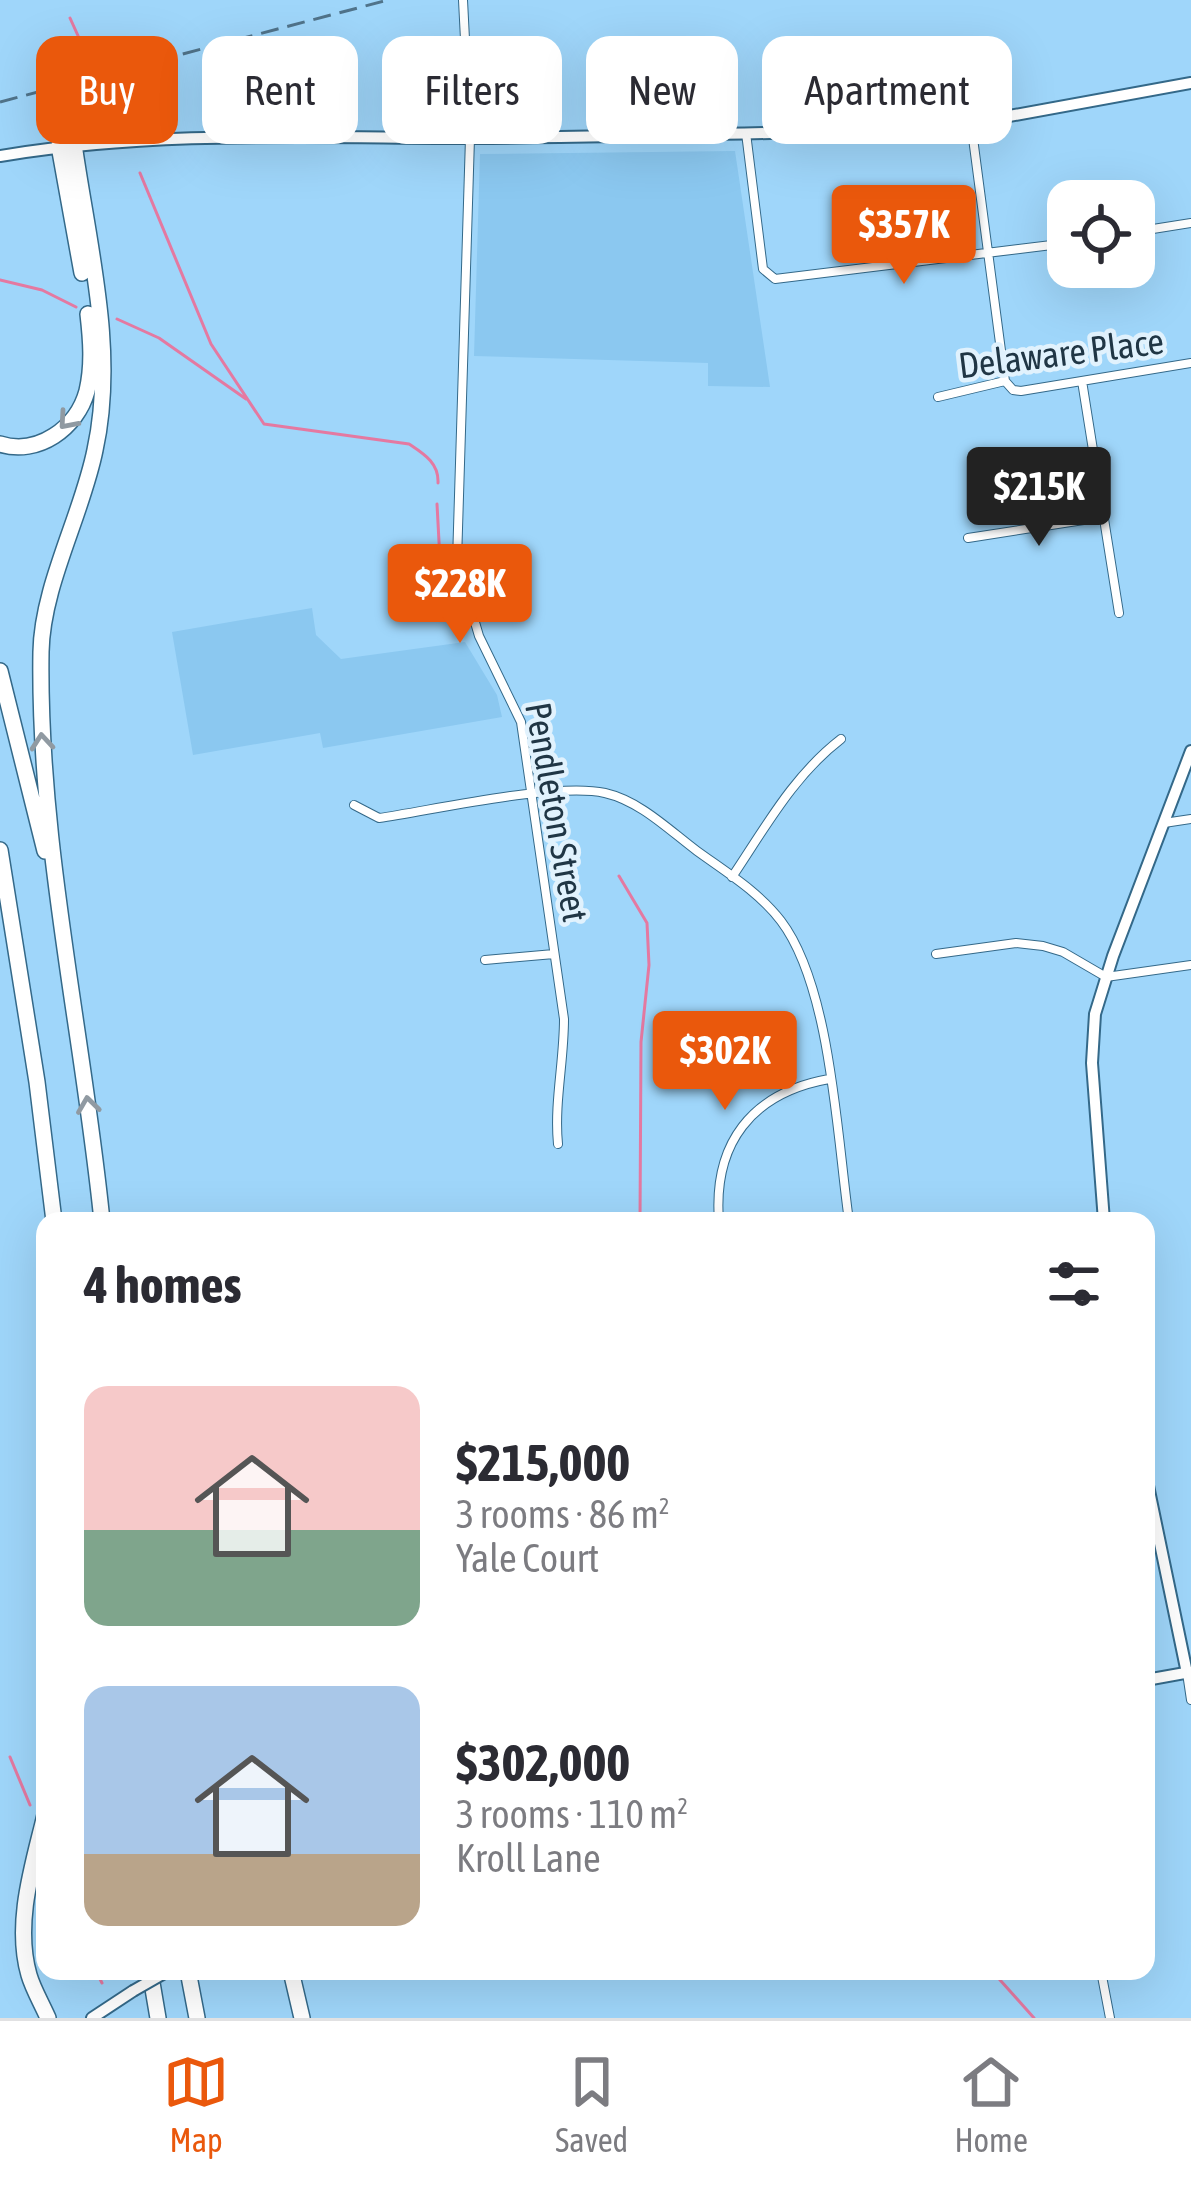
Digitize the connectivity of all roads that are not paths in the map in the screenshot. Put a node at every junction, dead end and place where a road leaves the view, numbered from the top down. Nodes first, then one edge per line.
1 (463, 0) edge
2 (465, 36) edge
3 (1191, 83) edge
4 (1012, 115) edge
5 (746, 133) junction
6 (762, 133) edge
7 (562, 136) edge
8 (382, 137) edge
9 (470, 144) edge
10 (973, 144) edge
11 (67, 145) junction
12 (0, 156) edge
13 (1191, 223) edge
14 (1155, 229) edge
15 (1047, 245) edge
16 (988, 255) junction
17 (1191, 363) edge
18 (1005, 381) junction
19 (1082, 381) junction
20 (938, 397) dead end
21 (0, 444) edge
22 (1104, 517) junction
23 (968, 538) dead end
24 (1119, 614) dead end
25 (0, 671) edge
26 (841, 739) dead end
27 (1191, 751) edge
28 (532, 796) junction
29 (354, 805) dead end
30 (1191, 819) edge
31 (1164, 823) junction
32 (0, 850) edge
33 (732, 877) junction
34 (58, 900) junction
35 (0, 911) edge
36 (16, 943) junction
37 (554, 954) junction
38 (936, 954) dead end
39 (484, 960) dead end
40 (1191, 965) edge
41 (1106, 977) junction
42 (829, 1079) junction
43 (558, 1144) dead end
44 (53, 1212) edge
45 (101, 1212) edge
46 (718, 1212) edge
47 (848, 1212) edge
48 (1103, 1212) edge
49 (1155, 1517) edge
50 (1189, 1672) edge
51 (1155, 1678) edge
52 (1191, 1700) edge
53 (36, 1856) edge
54 (152, 1980) edge
55 (152, 1980) edge
56 (190, 1980) edge
57 (293, 1980) edge
58 (1103, 1980) edge
59 (48, 2018) edge
60 (92, 2018) edge
61 (158, 2018) edge
62 (197, 2018) edge
63 (302, 2018) edge
64 (1110, 2018) edge

1 - 2 street, Pendleton Street
3 - 4 main road
5 - 6 main road
5 - 7 main road
5 - 16 street
8 - 11 main road
9 - 28 street, Pendleton Street
10 - 16 street
11 - 12 main road
11 -> 21 highway
34 -> 11 highway
13 - 14 street
15 - 16 street
16 - 18 street
17 - 19 street, Delaware Place
18 - 19 street, Delaware Place
18 - 20 street, Delaware Place
19 - 22 street
22 - 23 street
22 - 24 street
25 - 34 highway
26 - 33 street
27 - 31 main road
28 - 29 street
28 - 33 street
28 - 37 street, Pendleton Street
30 - 31 street
31 - 41 main road
32 - 36 highway
33 - 42 street
45 -> 34 highway
35 - 36 highway
36 - 44 highway
37 - 39 street
37 - 43 street, Pendleton Street
38 - 41 street
40 - 41 street
41 - 48 main road
42 - 46 street
42 - 47 street
49 - 50 main road
50 - 51 main road
50 - 52 street
53 - 59 highway
54 - 61 highway
55 - 60 main road, bridge
56 - 62 highway
57 - 63 highway
58 - 64 street

